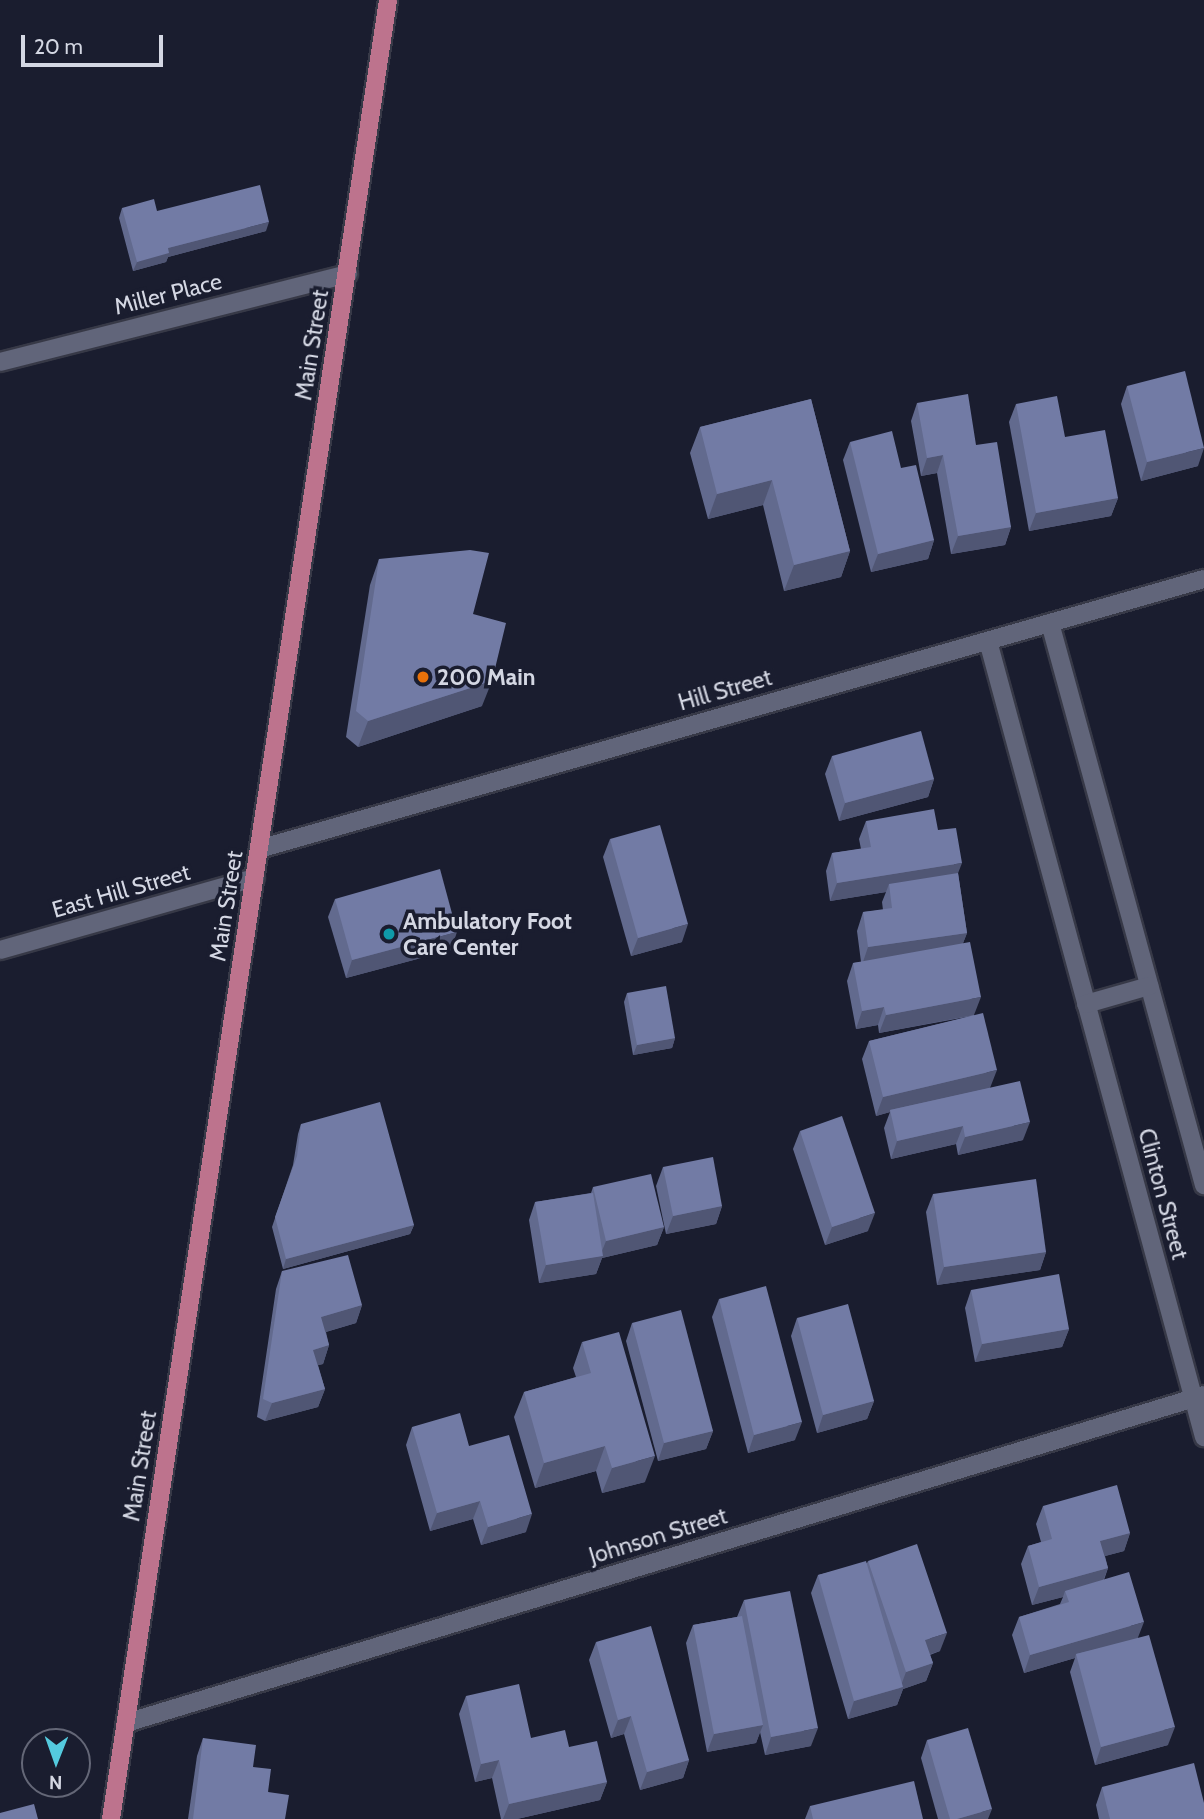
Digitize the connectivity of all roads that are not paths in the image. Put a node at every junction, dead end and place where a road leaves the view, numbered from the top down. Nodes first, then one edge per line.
1 (388, 0) edge
2 (348, 274) junction
3 (0, 362) edge
4 (1204, 579) edge
5 (1050, 623) junction
6 (988, 640) junction
7 (259, 849) junction
8 (255, 878) junction
9 (0, 950) edge
10 (1149, 986) junction
11 (1086, 1004) junction
12 (1204, 1185) edge
13 (1199, 1397) edge
14 (1204, 1437) edge
15 (126, 1723) junction
16 (111, 1819) edge

1 - 2 main road, Main Street
2 - 3 street, Miller Place
2 - 7 main road, Main Street
4 - 5 street, Hill Street
5 - 6 street, Hill Street
5 - 10 street, Clinton Street
6 - 7 street, Hill Street
6 - 11 street, Clinton Street
7 - 8 main road, Main Street
8 - 9 street, East Hill Street
8 - 15 main road, Main Street
10 - 11 street
10 - 12 street, Clinton Street
11 - 13 street, Clinton Street
13 - 14 street, Clinton Street
13 - 15 street, Johnson Street
15 - 16 main road, Main Street

